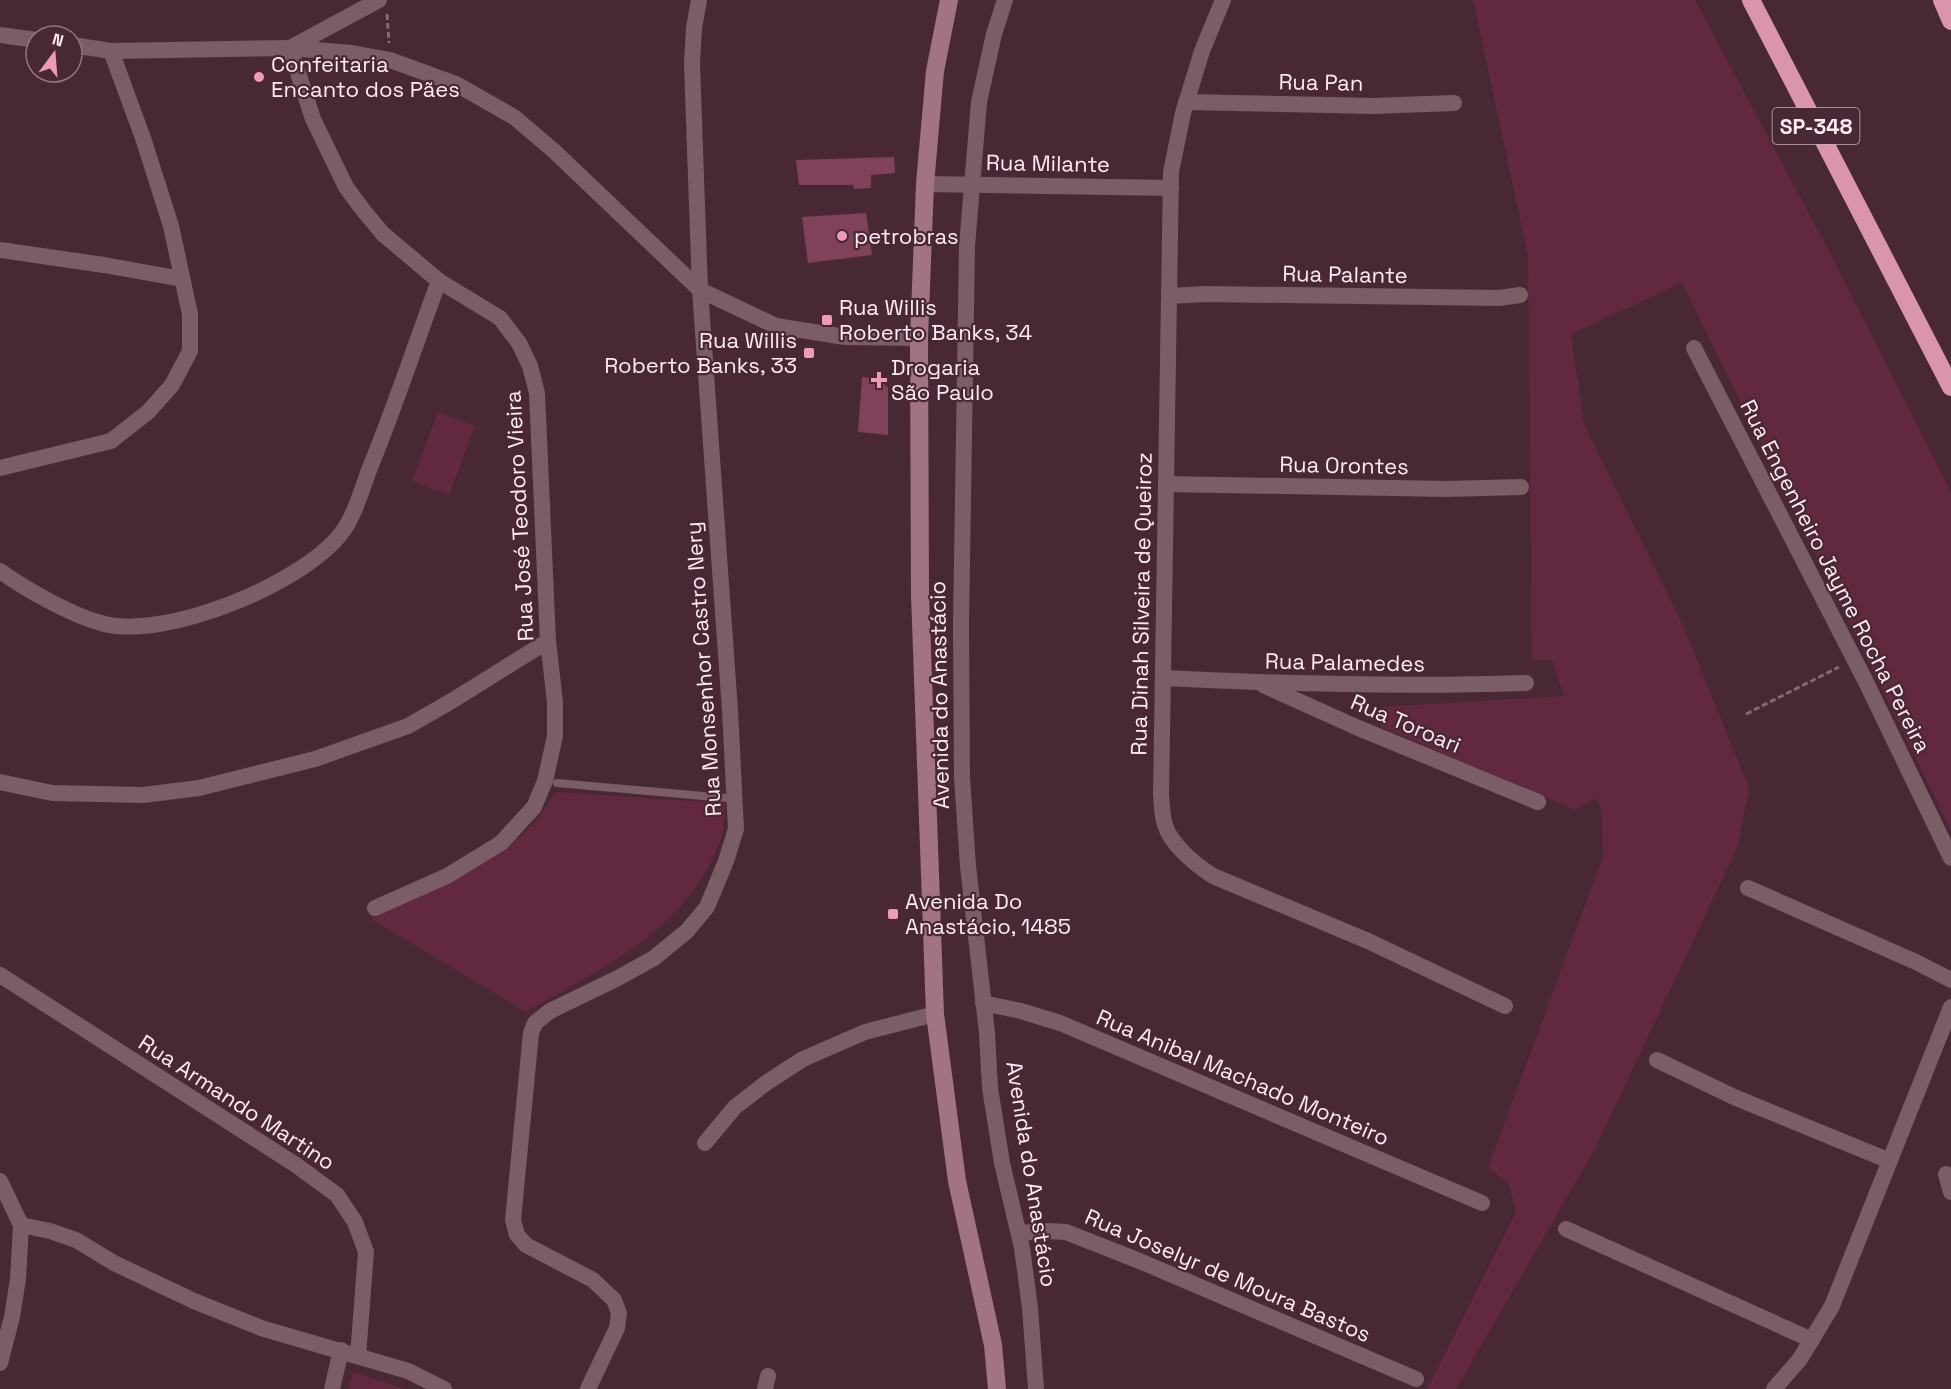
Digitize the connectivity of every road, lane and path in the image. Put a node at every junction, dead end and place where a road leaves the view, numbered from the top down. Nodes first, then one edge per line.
1 (699, 0) edge
2 (949, 0) edge
3 (1005, 0) edge
4 (1223, 0) edge
5 (1751, 0) edge
6 (1942, 0) edge
7 (383, 5) edge
8 (1951, 21) edge
9 (0, 35) edge
10 (24, 38) edge
11 (84, 47) edge
12 (291, 48) junction
13 (111, 51) junction
14 (390, 60) junction
15 (1186, 102) junction
16 (1454, 103) dead end
17 (926, 184) junction
18 (972, 184) junction
19 (1171, 188) junction
20 (5, 253) edge
21 (182, 279) junction
22 (439, 281) junction
23 (700, 290) junction
24 (1520, 295) dead end
25 (1169, 296) junction
26 (919, 338) junction
27 (1694, 348) dead end
28 (1951, 387) edge
29 (0, 468) edge
30 (1166, 484) junction
31 (1521, 488) dead end
32 (0, 571) edge
33 (548, 641) junction
34 (1854, 659) junction
35 (1163, 678) junction
36 (1257, 683) junction
37 (1526, 683) dead end
38 (1746, 714) dead end
39 (0, 782) edge
40 (557, 783) dead end
41 (726, 798) dead end
42 (1538, 802) dead end
43 (1951, 858) edge
44 (1748, 888) dead end
45 (375, 908) dead end
46 (0, 975) edge
47 (1951, 980) edge
48 (982, 1003) junction
49 (1505, 1006) dead end
50 (1951, 1007) edge
51 (935, 1014) junction
52 (1657, 1060) dead end
53 (705, 1143) dead end
54 (1890, 1161) junction
55 (1946, 1174) dead end
56 (0, 1181) edge
57 (1951, 1192) edge
58 (1482, 1203) dead end
59 (21, 1225) junction
60 (1566, 1229) dead end
61 (1019, 1233) junction
62 (1812, 1340) junction
63 (341, 1350) junction
64 (358, 1356) junction
65 (0, 1362) edge
66 (1416, 1379) dead end
67 (332, 1389) edge
68 (444, 1389) edge
69 (588, 1389) edge
70 (997, 1389) edge
71 (1036, 1389) edge
72 (1774, 1389) edge

1 - 23 street, Rua Monsenhor Castro Nery
2 - 17 main road, Avenida do Anastácio
3 - 18 street, Avenida do Anastácio
4 - 15 street, Rua Dinah Silveira de Queiroz
5 - 28 highway, SP-348
6 - 8 highway
7 - 12 street
7 - 14 path
9 - 10 street
11 - 13 street
12 - 13 street
12 - 14 street
12 - 22 street, Rua José Teodoro Vieira
13 - 21 street
14 - 23 street
15 - 16 street, Rua Pan
15 - 19 street, Rua Dinah Silveira de Queiroz
17 - 18 street, Rua Milante
17 - 26 main road, Avenida do Anastácio
18 - 19 street, Rua Milante
18 - 48 street, Avenida do Anastácio
19 - 25 street, Rua Dinah Silveira de Queiroz
20 - 21 street
21 - 29 street
22 - 32 street
22 - 33 street, Rua José Teodoro Vieira
23 - 26 street
23 - 69 street, Rua Monsenhor Castro Nery
24 - 25 street, Rua Palante
25 - 30 street, Rua Dinah Silveira de Queiroz
26 - 51 main road, Avenida do Anastácio
27 - 34 street, Rua Engenheiro Jayme Rocha Pereira
30 - 31 street, Rua Orontes
30 - 35 street, Rua Dinah Silveira de Queiroz
33 - 39 street
33 - 45 street, Rua José Teodoro Vieira
34 - 38 path
34 - 43 street, Rua Engenheiro Jayme Rocha Pereira
35 - 36 street, Rua Palamedes
35 - 49 street, Rua Dinah Silveira de Queiroz
36 - 37 street, Rua Palamedes
36 - 42 street, Rua Toroari
40 - 41 lane
44 - 47 street
46 - 64 street, Rua Armando Martino
48 - 58 street, Rua Anibal Machado Monteiro
48 - 61 street, Avenida do Anastácio
50 - 54 street
51 - 53 street
51 - 70 main road, Avenida do Anastácio
52 - 54 street
54 - 62 street
55 - 57 street
56 - 59 street
59 - 63 street
59 - 65 street
60 - 62 street
61 - 66 street, Rua Joselyr de Moura Bastos
61 - 71 street, Avenida do Anastácio
62 - 72 street
63 - 64 street
63 - 67 street
64 - 68 street

